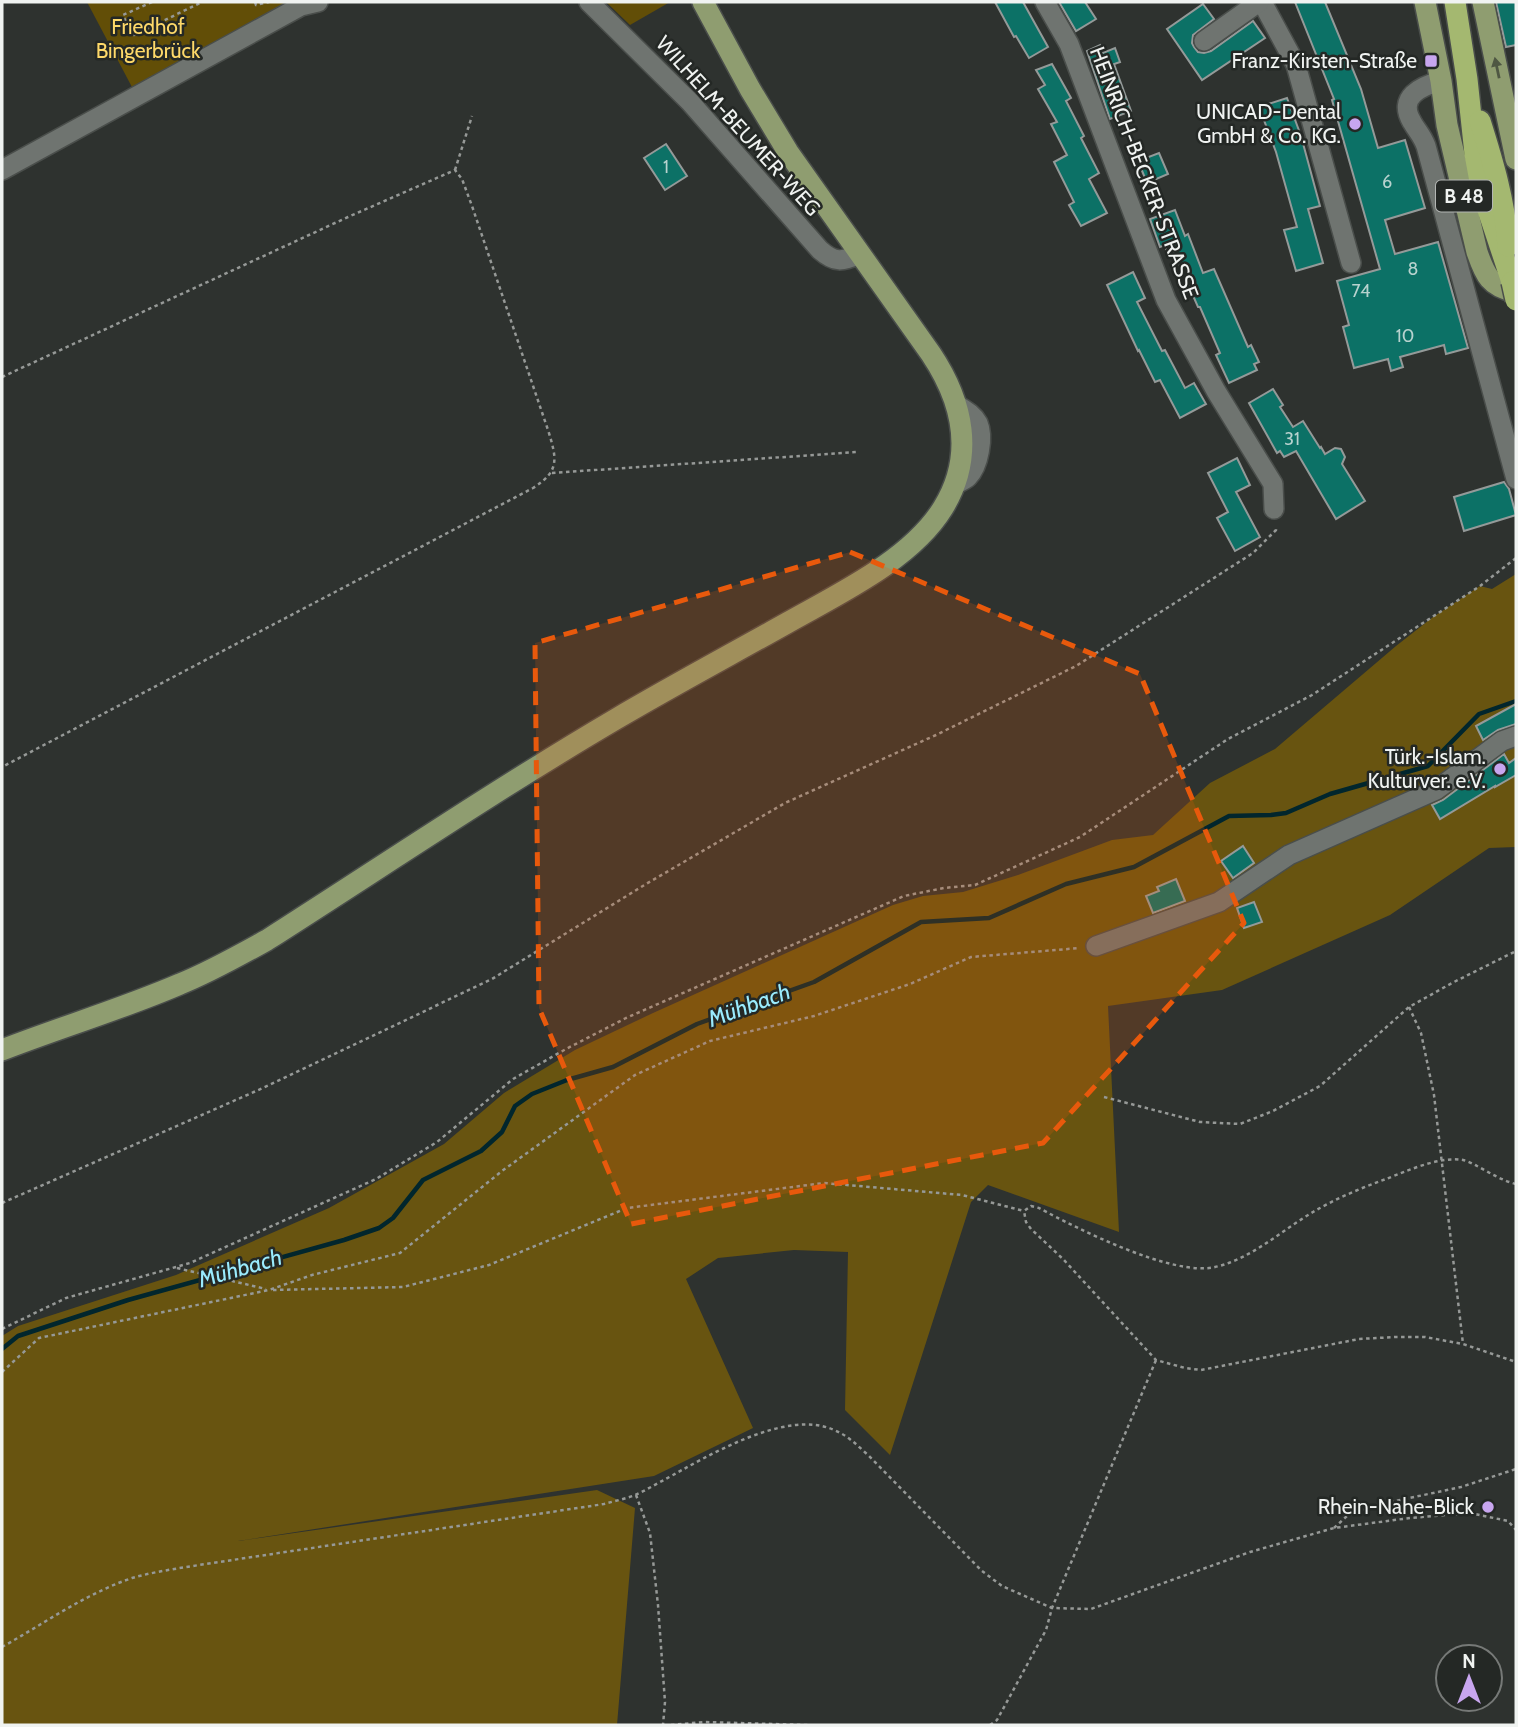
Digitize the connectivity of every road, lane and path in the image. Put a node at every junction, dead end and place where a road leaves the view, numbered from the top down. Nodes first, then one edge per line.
1 (152, 2) edge
2 (202, 2) edge
3 (255, 2) edge
4 (269, 2) edge
5 (318, 2) edge
6 (589, 2) edge
7 (704, 2) edge
8 (1045, 2) edge
9 (1261, 2) edge
10 (1425, 2) edge
11 (1455, 2) edge
12 (1483, 2) edge
13 (1204, 41) dead end
14 (1441, 81) junction
15 (472, 116) dead end
16 (1516, 159) edge
17 (2, 170) edge
18 (456, 170) junction
19 (860, 254) junction
20 (1351, 263) dead end
21 (1516, 292) edge
22 (1516, 300) edge
23 (2, 377) edge
24 (857, 452) dead end
25 (552, 472) junction
26 (1516, 479) edge
27 (1274, 509) joint
28 (1516, 558) edge
29 (1516, 736) edge
30 (2, 767) edge
31 (1096, 946) joint
32 (1516, 951) edge
33 (1409, 1007) junction
34 (2, 1050) edge
35 (1104, 1097) dead end
36 (1441, 1160) junction
37 (1516, 1184) edge
38 (2, 1203) edge
39 (1024, 1211) junction
40 (174, 1268) junction
41 (269, 1290) junction
42 (2, 1329) edge
43 (1463, 1344) junction
44 (1156, 1360) junction
45 (1516, 1362) edge
46 (2, 1372) edge
47 (1516, 1469) edge
48 (636, 1494) junction
49 (1334, 1528) junction
50 (1516, 1530) edge
51 (1052, 1608) junction
52 (2, 1647) edge
53 (663, 1725) edge
54 (671, 1725) edge
55 (808, 1725) edge
56 (990, 1725) edge

1 - 2 path
3 - 4 path
5 - 17 street
6 - 19 street, WILHELM-BEUMER-WEG
7 - 19 main road
8 - 27 street, HEINRICH-BECKER-STRASSE
9 - 13 street
9 - 20 street
10 - 14 main road, B 48
11 - 22 highway, bridge
16 -> 12 main road
14 - 21 main road, B 48
14 - 26 street
15 - 18 path
18 - 23 path
18 - 25 path
19 - 34 main road
24 - 25 path
25 - 30 path
27 - 38 path
28 - 40 path
29 - 31 street
31 - 41 path
32 - 33 path
33 - 35 path
33 - 36 path
36 - 37 path
36 - 39 path
36 - 43 path
39 - 41 path
39 - 44 path
40 - 41 path
40 - 42 path
41 - 46 path
43 - 44 path
43 - 45 path
44 - 51 path
47 - 49 path
48 - 51 path
48 - 52 path
48 - 53 path
49 - 50 path
49 - 51 path
51 - 56 path
54 - 55 path

